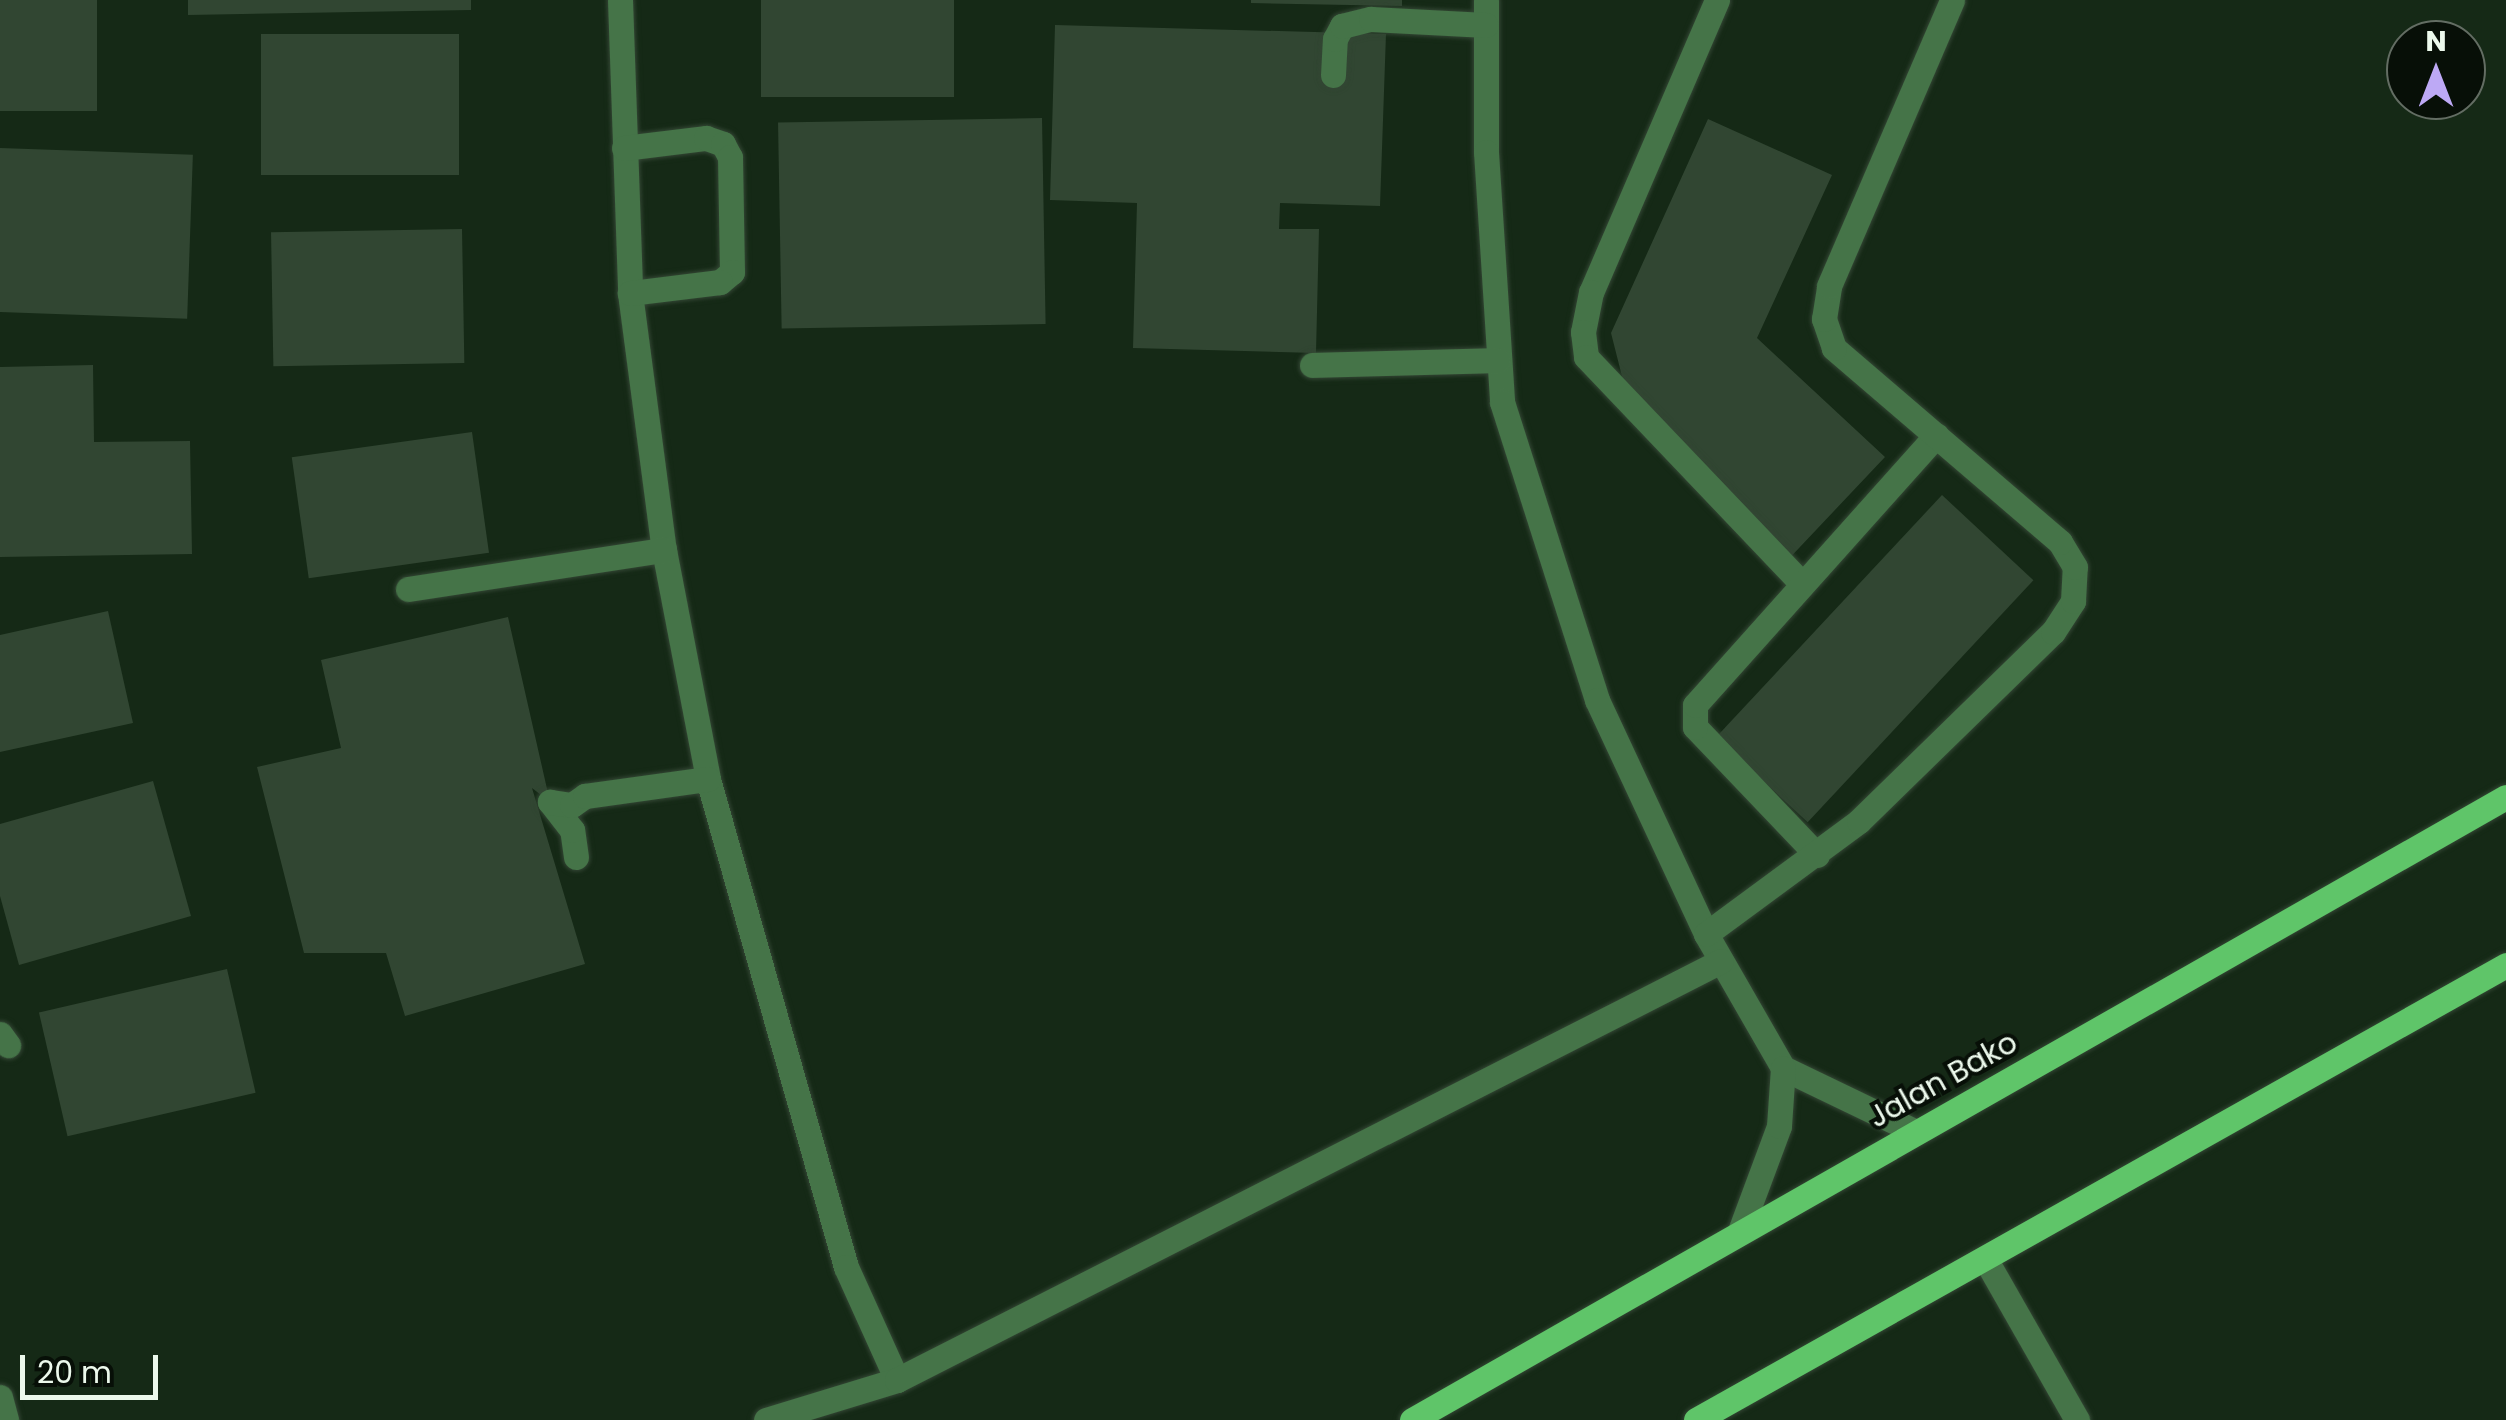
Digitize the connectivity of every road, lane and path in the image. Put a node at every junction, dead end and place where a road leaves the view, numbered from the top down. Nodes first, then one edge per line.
1 (620, 0) edge
2 (1717, 0) edge
3 (1952, 0) edge
4 (1486, 13) edge
5 (1333, 74) dead end
6 (624, 148) junction
7 (630, 293) junction
8 (1498, 360) junction
9 (1312, 365) dead end
10 (1936, 435) junction
11 (664, 550) junction
12 (1802, 583) junction
13 (408, 588) dead end
14 (708, 779) junction
15 (2506, 797) edge
16 (1817, 855) junction
17 (576, 857) dead end
18 (1706, 934) junction
19 (1722, 961) junction
20 (2506, 965) edge
21 (1783, 1068) junction
22 (1914, 1131) junction
23 (1740, 1231) junction
24 (1987, 1262) junction
25 (897, 1380) junction
26 (0, 1397) edge
27 (6, 1420) edge
28 (766, 1420) edge
29 (1412, 1420) edge
30 (1696, 1420) edge
31 (2077, 1420) edge

1 - 6 street
2 - 12 street
3 - 10 street
4 - 5 street
4 - 8 street
6 - 7 street
6 - 7 street
7 - 11 street
8 - 9 street
8 - 18 street
10 - 12 street
10 - 16 street
11 - 13 street
11 - 14 street
12 - 16 street
14 - 17 street
14 - 25 street
15 - 22 main road, Jalan Bako
16 - 18 street
18 - 19 street
19 - 21 street
19 - 25 street
20 - 24 main road
21 - 22 street
21 - 23 street
22 - 23 main road, Jalan Bako
23 - 29 main road, Jalan Bako
24 - 30 main road
24 - 31 street
25 - 28 street
26 - 27 street

